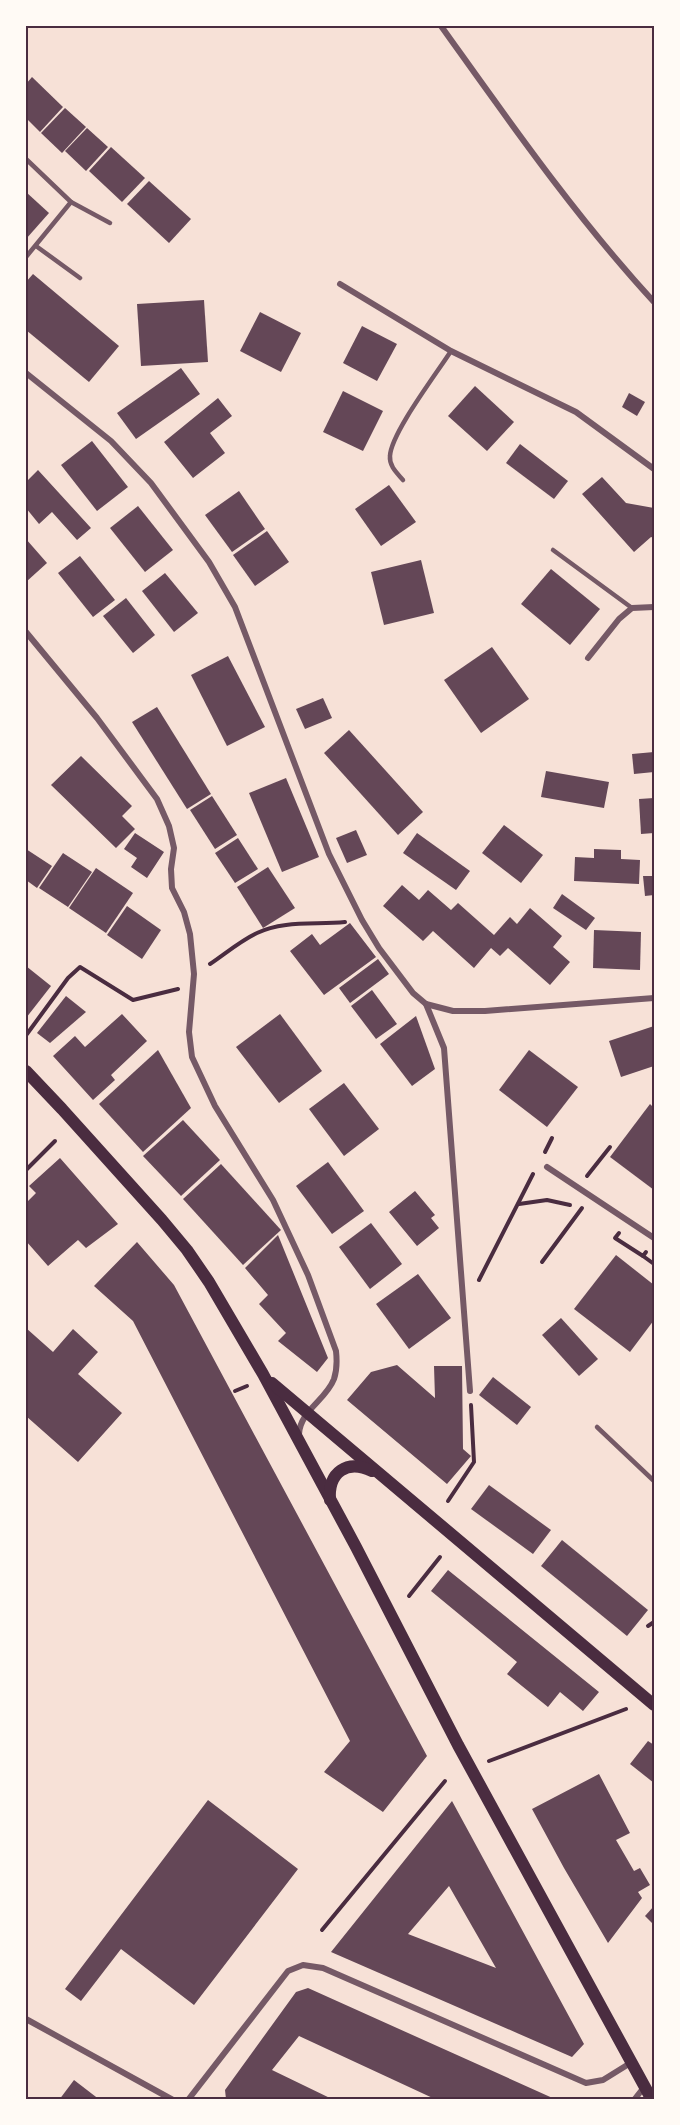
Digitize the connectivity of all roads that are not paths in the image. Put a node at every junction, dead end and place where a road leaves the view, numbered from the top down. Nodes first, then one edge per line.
1 (441, 26) edge
2 (26, 159) edge
3 (71, 202) junction
4 (110, 223) dead end
5 (36, 246) junction
6 (26, 257) edge
7 (80, 278) dead end
8 (340, 284) dead end
9 (654, 302) edge
10 (451, 351) junction
11 (26, 373) edge
12 (654, 469) edge
13 (403, 480) dead end
14 (553, 550) dead end
15 (632, 608) junction
16 (654, 608) edge
17 (26, 632) edge
18 (588, 658) dead end
19 (654, 998) edge
20 (426, 1004) junction
21 (26, 1071) edge
22 (547, 1167) dead end
23 (654, 1239) edge
24 (263, 1374) junction
25 (470, 1391) road end
26 (307, 1413) junction
27 (597, 1428) dead end
28 (298, 1441) junction
29 (384, 1476) junction
30 (654, 1481) edge
31 (330, 1501) junction
32 (654, 1705) edge
33 (26, 2019) edge
34 (633, 2062) junction
35 (645, 2086) junction
36 (173, 2100) edge
37 (188, 2100) edge
38 (634, 2100) edge
39 (652, 2100) edge

1 - 9 street
2 - 3 lane
3 - 4 lane
3 - 5 lane
5 - 6 lane
5 - 7 lane
8 - 10 street
10 - 12 street
10 - 13 lane
11 - 20 street
14 - 15 lane
15 - 16 street
15 - 18 street
17 - 26 street
19 - 20 street
20 - 25 street
21 - 24 main road
22 - 23 street
24 - 26 main road
24 - 28 main road
26 - 28 street
26 - 29 main road
27 - 30 lane
28 - 31 main road
29 - 31 main road
29 - 32 main road
31 - 34 main road
33 - 36 street
34 - 35 main road
34 - 37 street
35 - 38 street
35 - 39 main road

